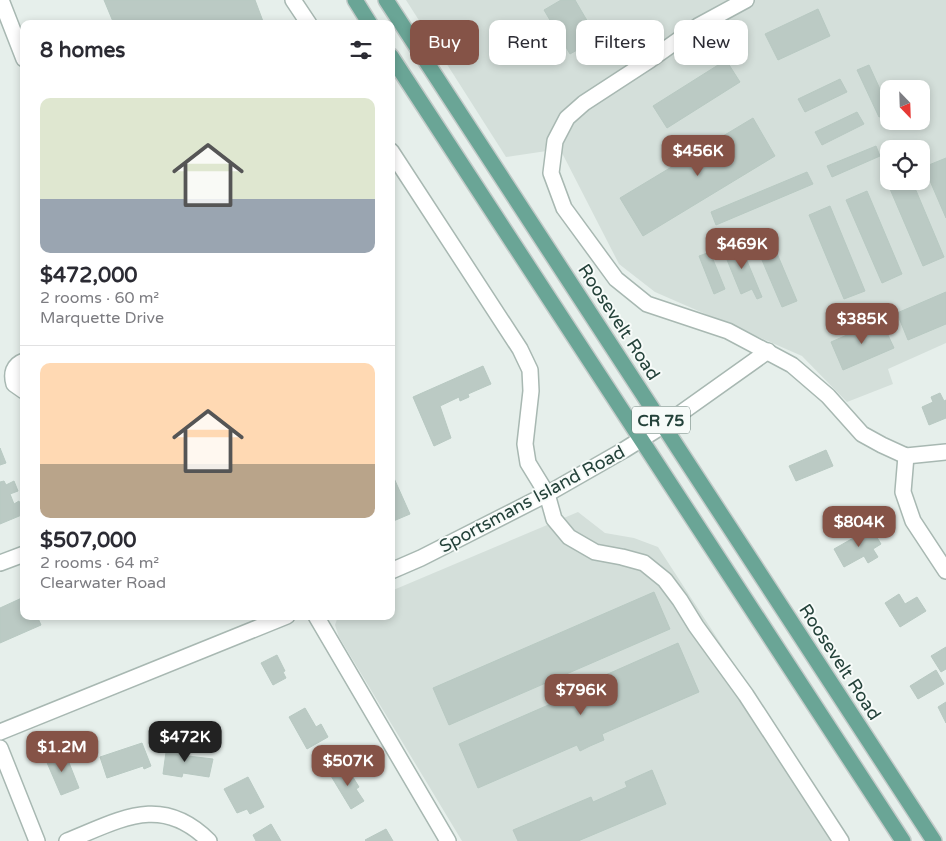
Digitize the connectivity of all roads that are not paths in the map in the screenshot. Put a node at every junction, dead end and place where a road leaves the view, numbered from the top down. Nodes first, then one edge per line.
1 (0, 0) edge
2 (294, 0) edge
3 (355, 0) edge
4 (386, 0) edge
5 (746, 0) edge
6 (306, 20) edge
7 (368, 20) edge
8 (20, 49) edge
9 (395, 62) edge
10 (395, 157) edge
11 (768, 351) junction
12 (20, 363) edge
13 (20, 389) edge
14 (664, 425) junction
15 (640, 440) junction
16 (946, 452) edge
17 (906, 456) junction
18 (547, 494) junction
19 (20, 556) edge
20 (0, 563) edge
21 (395, 569) edge
22 (946, 570) edge
23 (277, 620) edge
24 (318, 620) edge
25 (0, 732) edge
26 (0, 748) edge
27 (37, 841) edge
28 (67, 841) edge
29 (209, 841) edge
30 (448, 841) edge
31 (841, 841) edge
32 (903, 841) edge
33 (934, 841) edge

1 - 8 street
2 - 6 street
3 - 7 main road
4 - 14 main road, Roosevelt Road / CR 75
5 - 11 street
9 - 15 main road, CR 75
10 - 18 street
11 - 14 street, Sportsmans Island Road
11 - 17 street
12 - 13 street
14 - 15 street, Sportsmans Island Road
14 - 33 main road, Roosevelt Road / CR 75
15 - 18 street, Sportsmans Island Road
15 - 32 main road, CR 75
16 - 17 street
17 - 22 street
18 - 21 street, Sportsmans Island Road
18 - 31 street
19 - 20 street
23 - 25 street
24 - 30 street
26 - 27 street
28 - 29 street

